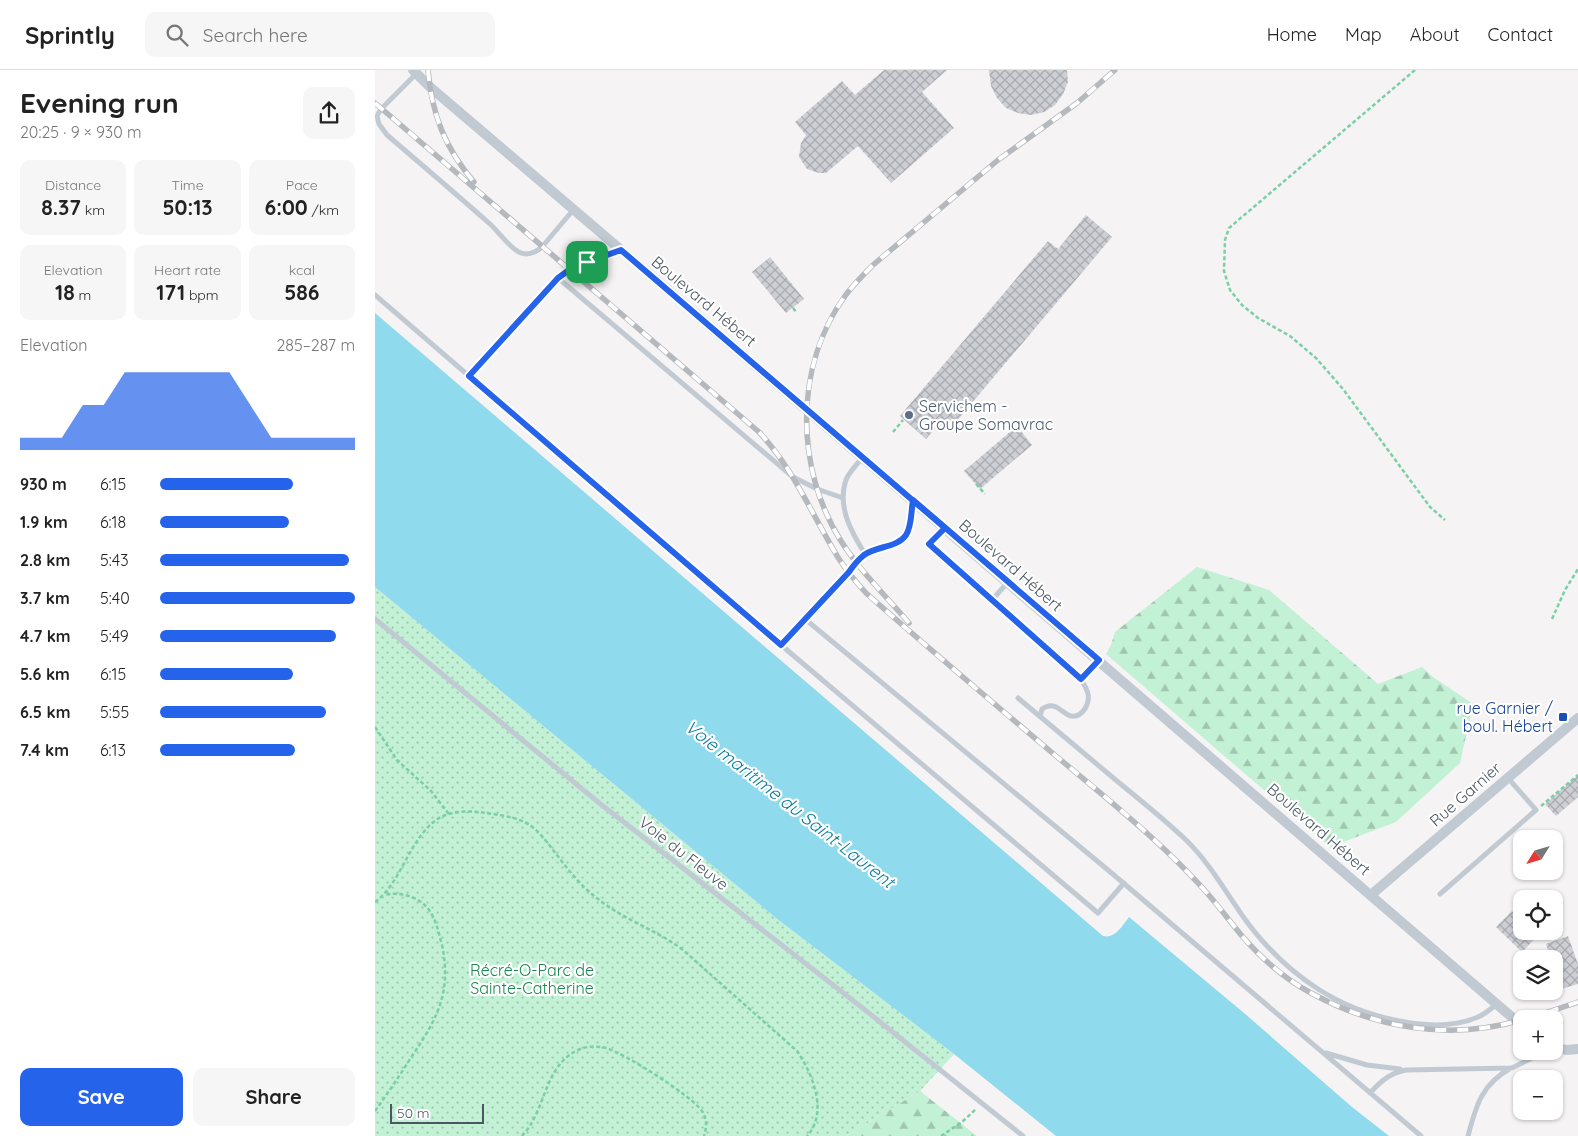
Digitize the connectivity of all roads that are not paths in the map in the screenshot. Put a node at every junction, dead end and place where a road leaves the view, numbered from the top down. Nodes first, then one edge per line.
1 (415, 72) edge
2 (573, 209) junction
3 (621, 250) junction
4 (558, 278) junction
5 (375, 295) edge
6 (469, 376) junction
7 (863, 457) junction
8 (843, 498) junction
9 (913, 500) junction
10 (945, 528) junction
11 (865, 554) junction
12 (1008, 582) junction
13 (991, 600) junction
14 (805, 619) junction
15 (375, 620) edge
16 (781, 645) junction
17 (1099, 660) junction
18 (1081, 679) junction
19 (1018, 698) dead end
20 (1039, 716) junction
21 (1578, 718) edge
22 (1508, 777) junction
23 (1124, 883) junction
24 (1371, 894) junction
25 (1439, 894) dead end
26 (1497, 1004) junction
27 (1513, 1018) edge
28 (1563, 1049) edge
29 (1578, 1049) edge
30 (1319, 1050) junction
31 (1528, 1060) edge
32 (1512, 1068) junction
33 (1406, 1070) junction
34 (1371, 1093) junction
35 (1023, 1136) edge
36 (1421, 1136) edge
37 (1468, 1136) edge

1 - 2 street, Boulevard Hébert
1 - 2 lane
2 - 3 street, Boulevard Hébert
3 - 4 lane
3 - 7 street, Boulevard Hébert
4 - 6 lane
4 - 8 lane
5 - 6 lane
6 - 16 lane
7 - 8 lane
7 - 9 street, Boulevard Hébert
8 - 11 lane
9 - 10 street, Boulevard Hébert
9 - 11 lane
10 - 12 street, Boulevard Hébert
10 - 13 lane
11 - 14 lane
12 - 13 lane
12 - 17 street, Boulevard Hébert
13 - 18 lane
14 - 16 lane
14 - 23 lane
15 - 35 lane, Voie du Fleuve
16 - 23 lane
17 - 18 lane
17 - 24 street, Boulevard Hébert
18 - 20 lane
19 - 20 lane
20 - 26 lane
21 - 22 street, Rue Garnier
22 - 24 street, Rue Garnier
22 - 25 lane
23 - 30 lane
24 - 26 street, Boulevard Hébert
26 - 27 street, Boulevard Hébert
28 - 29 street
30 - 33 lane
30 - 34 lane
31 - 32 lane
32 - 33 lane
32 - 37 lane
33 - 34 lane
34 - 36 lane

